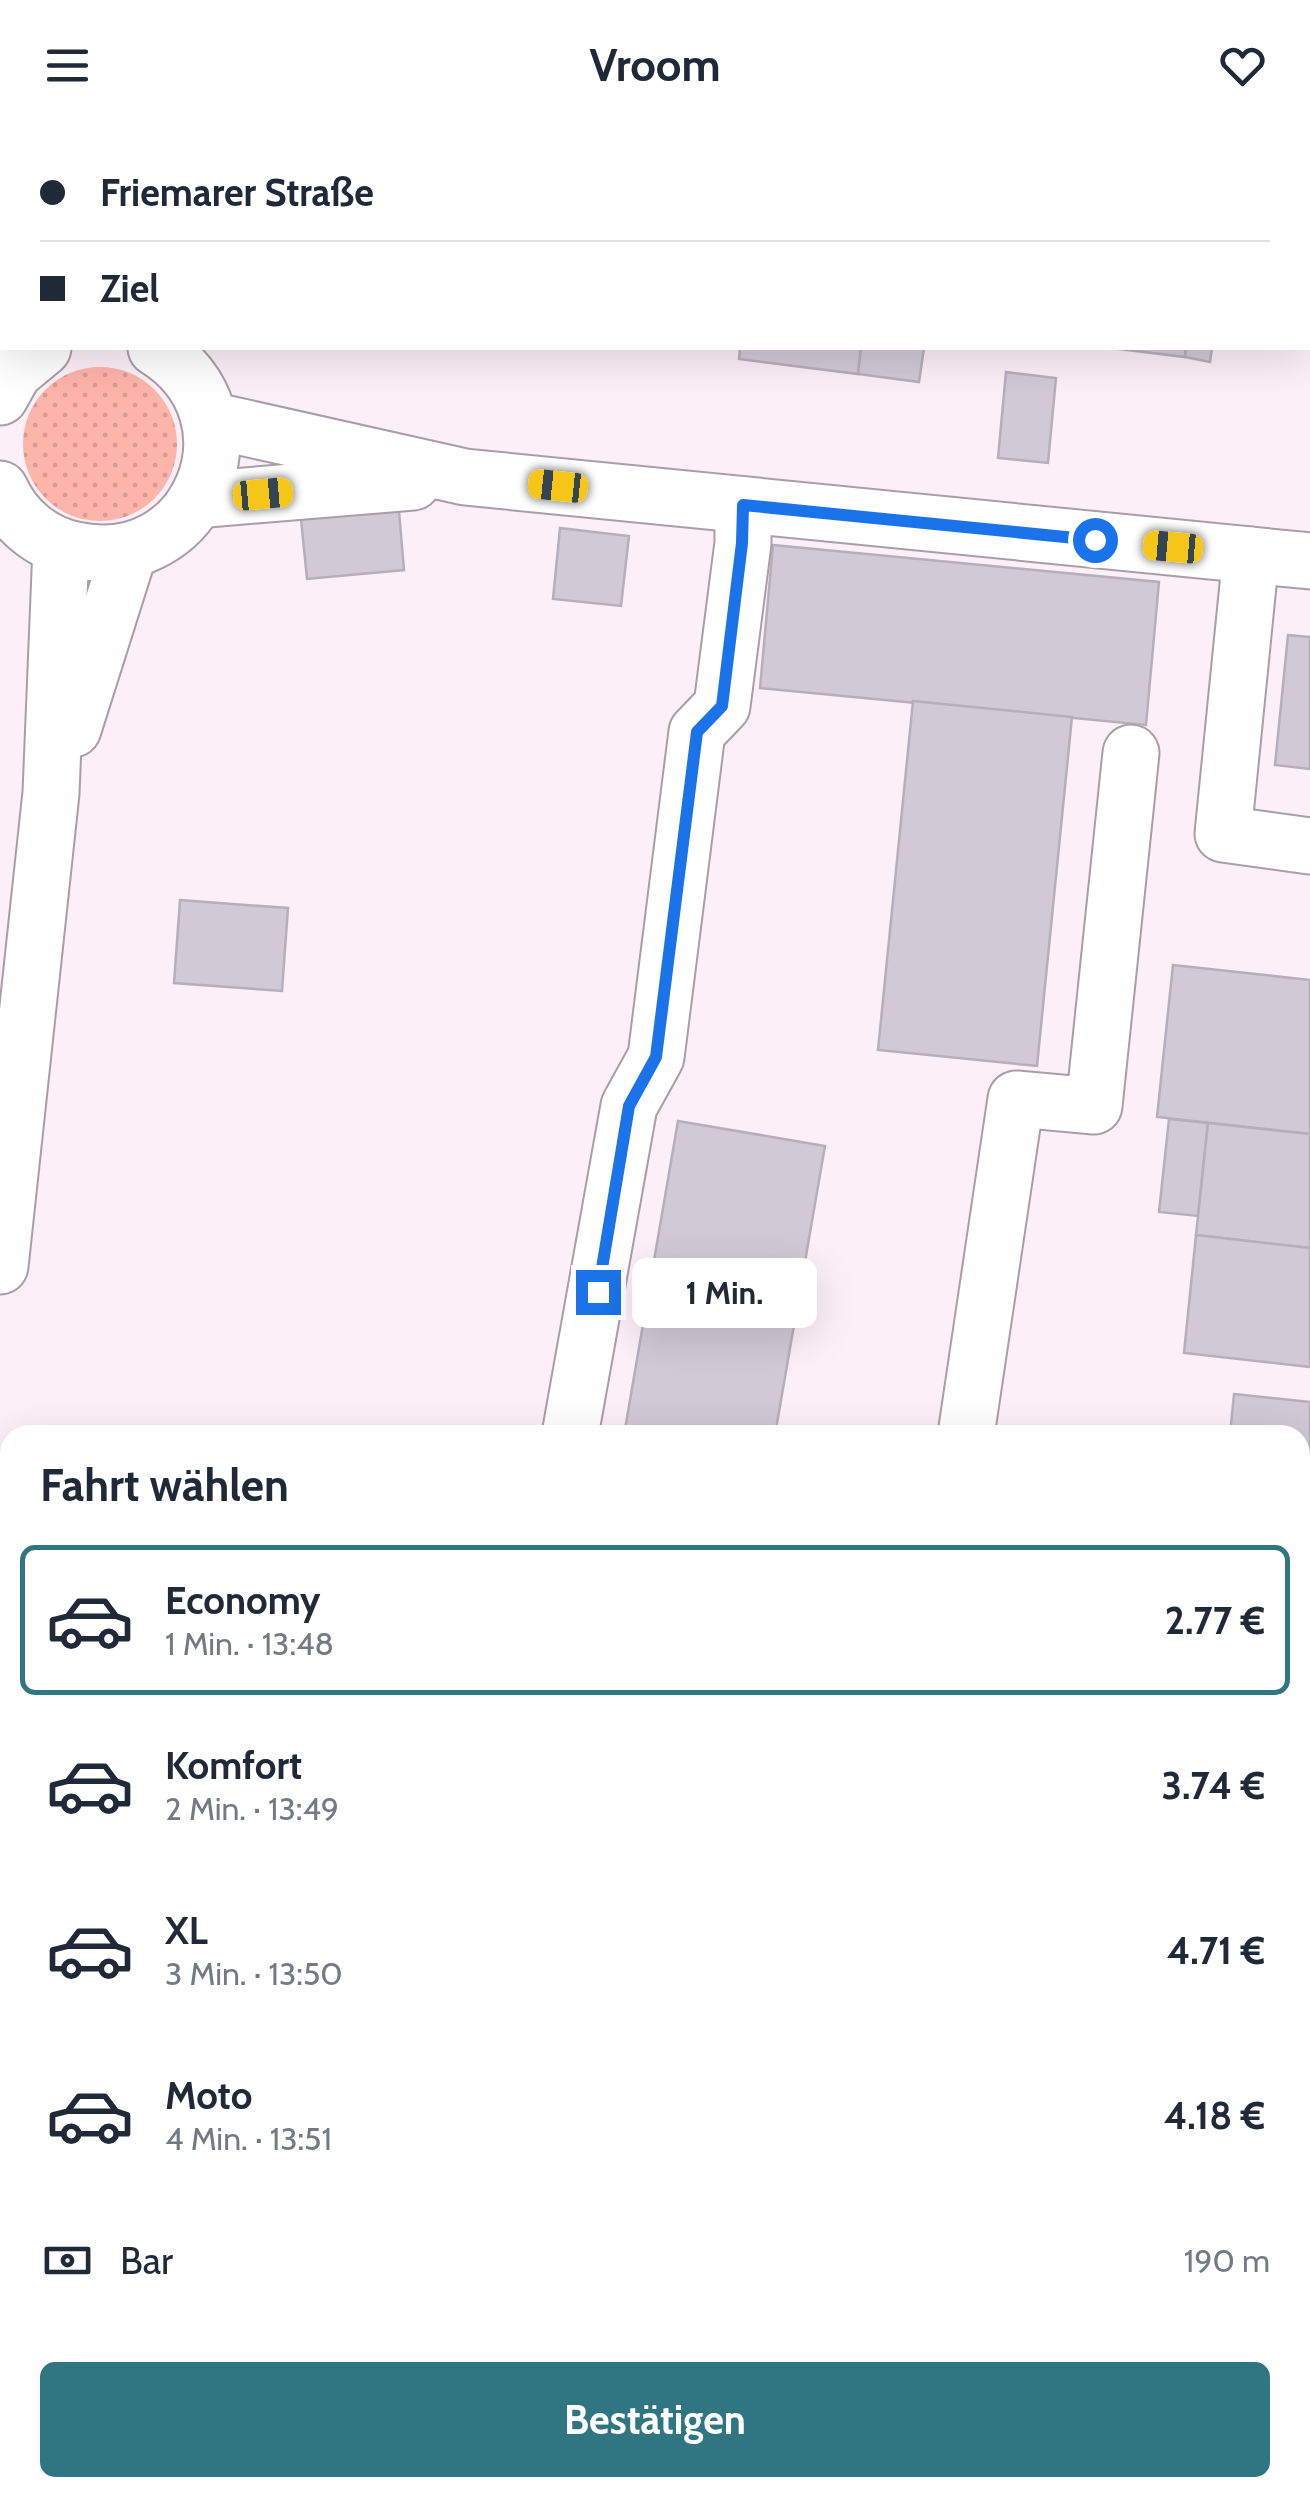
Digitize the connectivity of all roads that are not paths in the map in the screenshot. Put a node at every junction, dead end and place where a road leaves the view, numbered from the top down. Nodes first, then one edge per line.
1 (41, 350) edge
2 (161, 350) edge
3 (1, 393) edge
4 (210, 420) junction
5 (466, 477) junction
6 (0, 488) edge
7 (196, 500) junction
8 (743, 505) junction
9 (61, 548) junction
10 (129, 552) junction
11 (1251, 555) junction
12 (1310, 561) edge
13 (1132, 753) dead end
14 (52, 793) junction
15 (1310, 846) edge
16 (18, 922) edge
17 (0, 1266) edge
18 (572, 1425) edge
19 (967, 1425) edge

1 - 3 street
2 - 4 street
4 - 5 street
4 - 7 street
5 - 7 street
5 - 8 street
6 - 9 street
7 - 10 street
8 - 11 street
8 - 18 street
9 - 10 street
9 - 14 street
10 - 14 street
11 - 12 street
11 - 15 street
13 - 19 street
14 - 16 street
16 - 17 street

